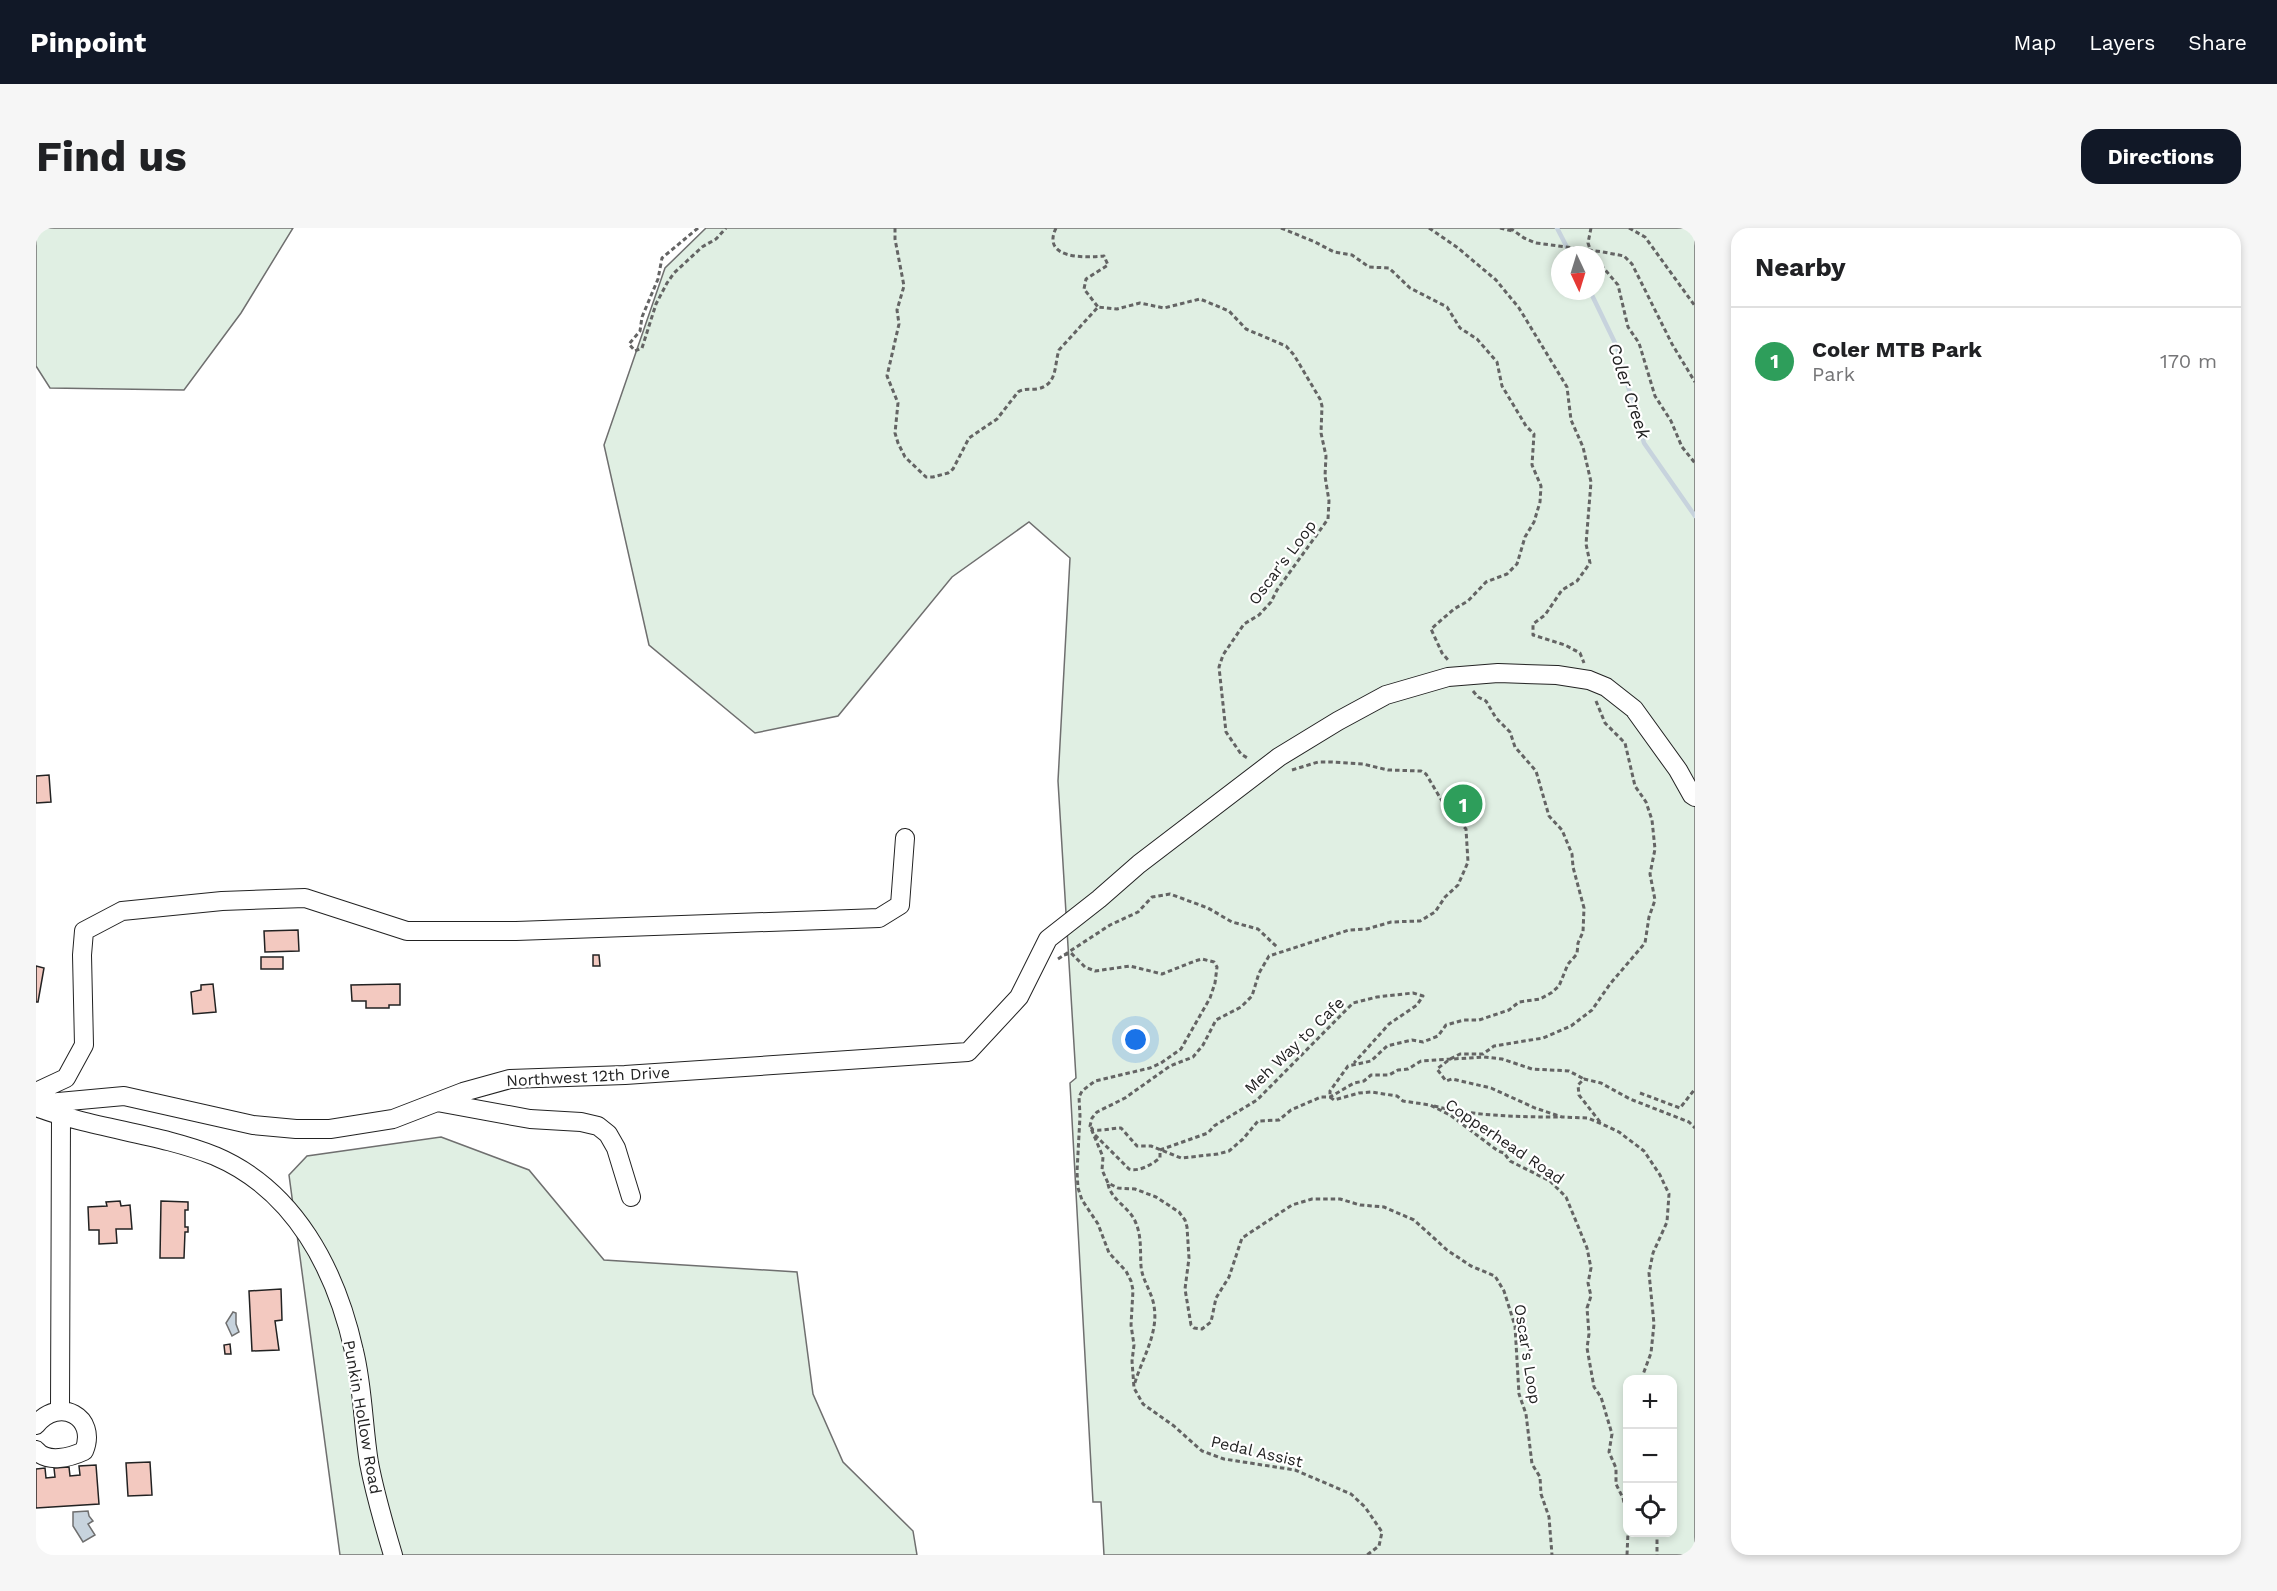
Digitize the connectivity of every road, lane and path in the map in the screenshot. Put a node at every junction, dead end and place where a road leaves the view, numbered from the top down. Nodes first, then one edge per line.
1 (698, 228) edge
2 (726, 228) edge
3 (895, 228) edge
4 (1056, 228) edge
5 (1281, 228) edge
6 (1430, 228) edge
7 (1500, 228) edge
8 (1510, 228) edge
9 (1591, 228) edge
10 (1629, 228) edge
11 (1514, 232) junction
12 (1589, 246) edge
13 (1605, 270) edge
14 (1695, 306) edge
15 (1098, 307) junction
16 (1695, 382) edge
17 (1695, 463) edge
18 (1461, 677) junction
19 (1589, 680) junction
20 (1267, 767) junction
21 (1694, 798) edge
22 (905, 838) dead end
23 (1277, 947) dead end
24 (1064, 955) junction
25 (1050, 964) dead end
26 (1447, 1061) junction
27 (1353, 1065) junction
28 (1584, 1079) junction
29 (1695, 1089) edge
30 (36, 1092) edge
31 (1640, 1093) dead end
32 (1330, 1097) junction
33 (438, 1102) junction
34 (36, 1105) edge
35 (1430, 1105) junction
36 (61, 1116) junction
37 (1562, 1117) junction
38 (1602, 1124) junction
39 (1090, 1126) junction
40 (1695, 1128) edge
41 (1160, 1150) junction
42 (1108, 1183) junction
43 (631, 1197) dead end
44 (1643, 1375) edge
45 (1134, 1388) junction
46 (60, 1411) junction
47 (36, 1425) edge
48 (36, 1450) edge
49 (1623, 1498) edge
50 (1628, 1537) edge
51 (1657, 1537) edge
52 (393, 1555) edge
53 (1367, 1555) edge
54 (1552, 1555) edge
55 (1627, 1555) edge
56 (1657, 1555) edge

1 - 2 path
3 - 15 path
4 - 15 path
5 - 18 path
6 - 19 path
7 - 11 path
8 - 11 path
9 - 12 path
10 - 14 path
11 - 16 path, bridge
13 - 17 path
15 - 20 path, Oscar's Loop
18 - 19 street, Northwest 12th Drive
18 - 20 street, Northwest 12th Drive
18 - 27 path
19 - 21 street, Northwest 12th Drive
19 - 26 path
20 - 33 street, Northwest 12th Drive
20 - 39 path, Oscar's Loop
22 - 30 street
23 - 24 path
24 - 25 path
24 - 45 path
26 - 28 path
26 - 32 path
26 - 37 path
27 - 32 path
27 - 41 path, Meh Way to Cafe
28 - 38 path
28 - 40 path
29 - 31 path
32 - 35 path, Copperhead Road
32 - 41 path
33 - 34 street, Northwest 12th Drive
33 - 43 street
34 - 36 street, Punkin Hollow Road
35 - 37 path
35 - 49 path, Copperhead Road
36 - 46 street
36 - 52 street, Punkin Hollow Road
37 - 38 path
38 - 44 path
39 - 41 path
39 - 41 path, Meh Way to Cafe
39 - 42 path
42 - 45 path
42 - 54 path, Oscar's Loop
45 - 53 path, Pedal Assist
46 - 47 street
46 - 48 street
50 - 55 path
51 - 56 path

